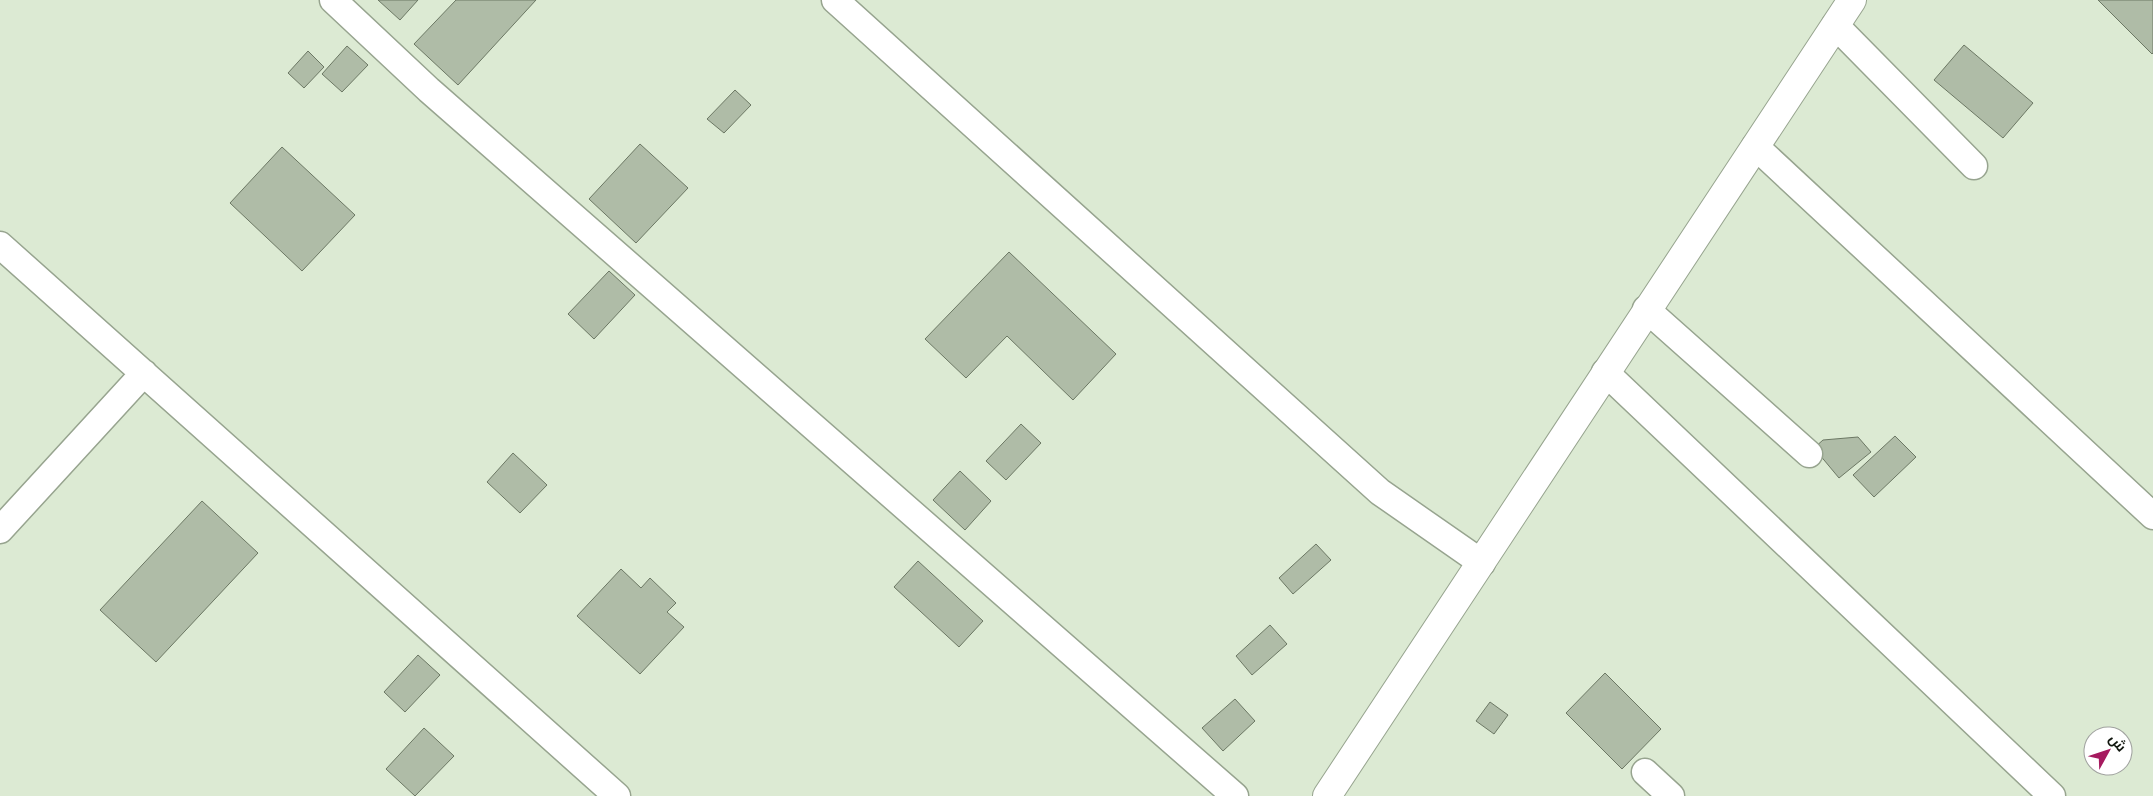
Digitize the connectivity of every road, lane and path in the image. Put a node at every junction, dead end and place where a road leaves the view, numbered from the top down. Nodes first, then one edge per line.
1 (333, 0) edge
2 (836, 0) edge
3 (1852, 0) edge
4 (1835, 25) junction
5 (1755, 146) junction
6 (1974, 166) dead end
7 (0, 245) edge
8 (1646, 309) junction
9 (1605, 372) junction
10 (144, 373) junction
11 (1809, 454) dead end
12 (2153, 516) edge
13 (0, 530) edge
14 (1482, 563) junction
15 (1645, 772) dead end
16 (618, 796) edge
17 (1236, 796) edge
18 (1327, 796) edge
19 (1670, 796) edge
20 (2052, 796) edge

1 - 17 street
2 - 14 street
3 - 4 street
4 - 5 street
4 - 6 street
5 - 8 street
5 - 12 street
7 - 10 street
8 - 9 street
8 - 11 street
9 - 14 street
9 - 20 street
10 - 13 street
10 - 16 street
14 - 18 street
15 - 19 street

